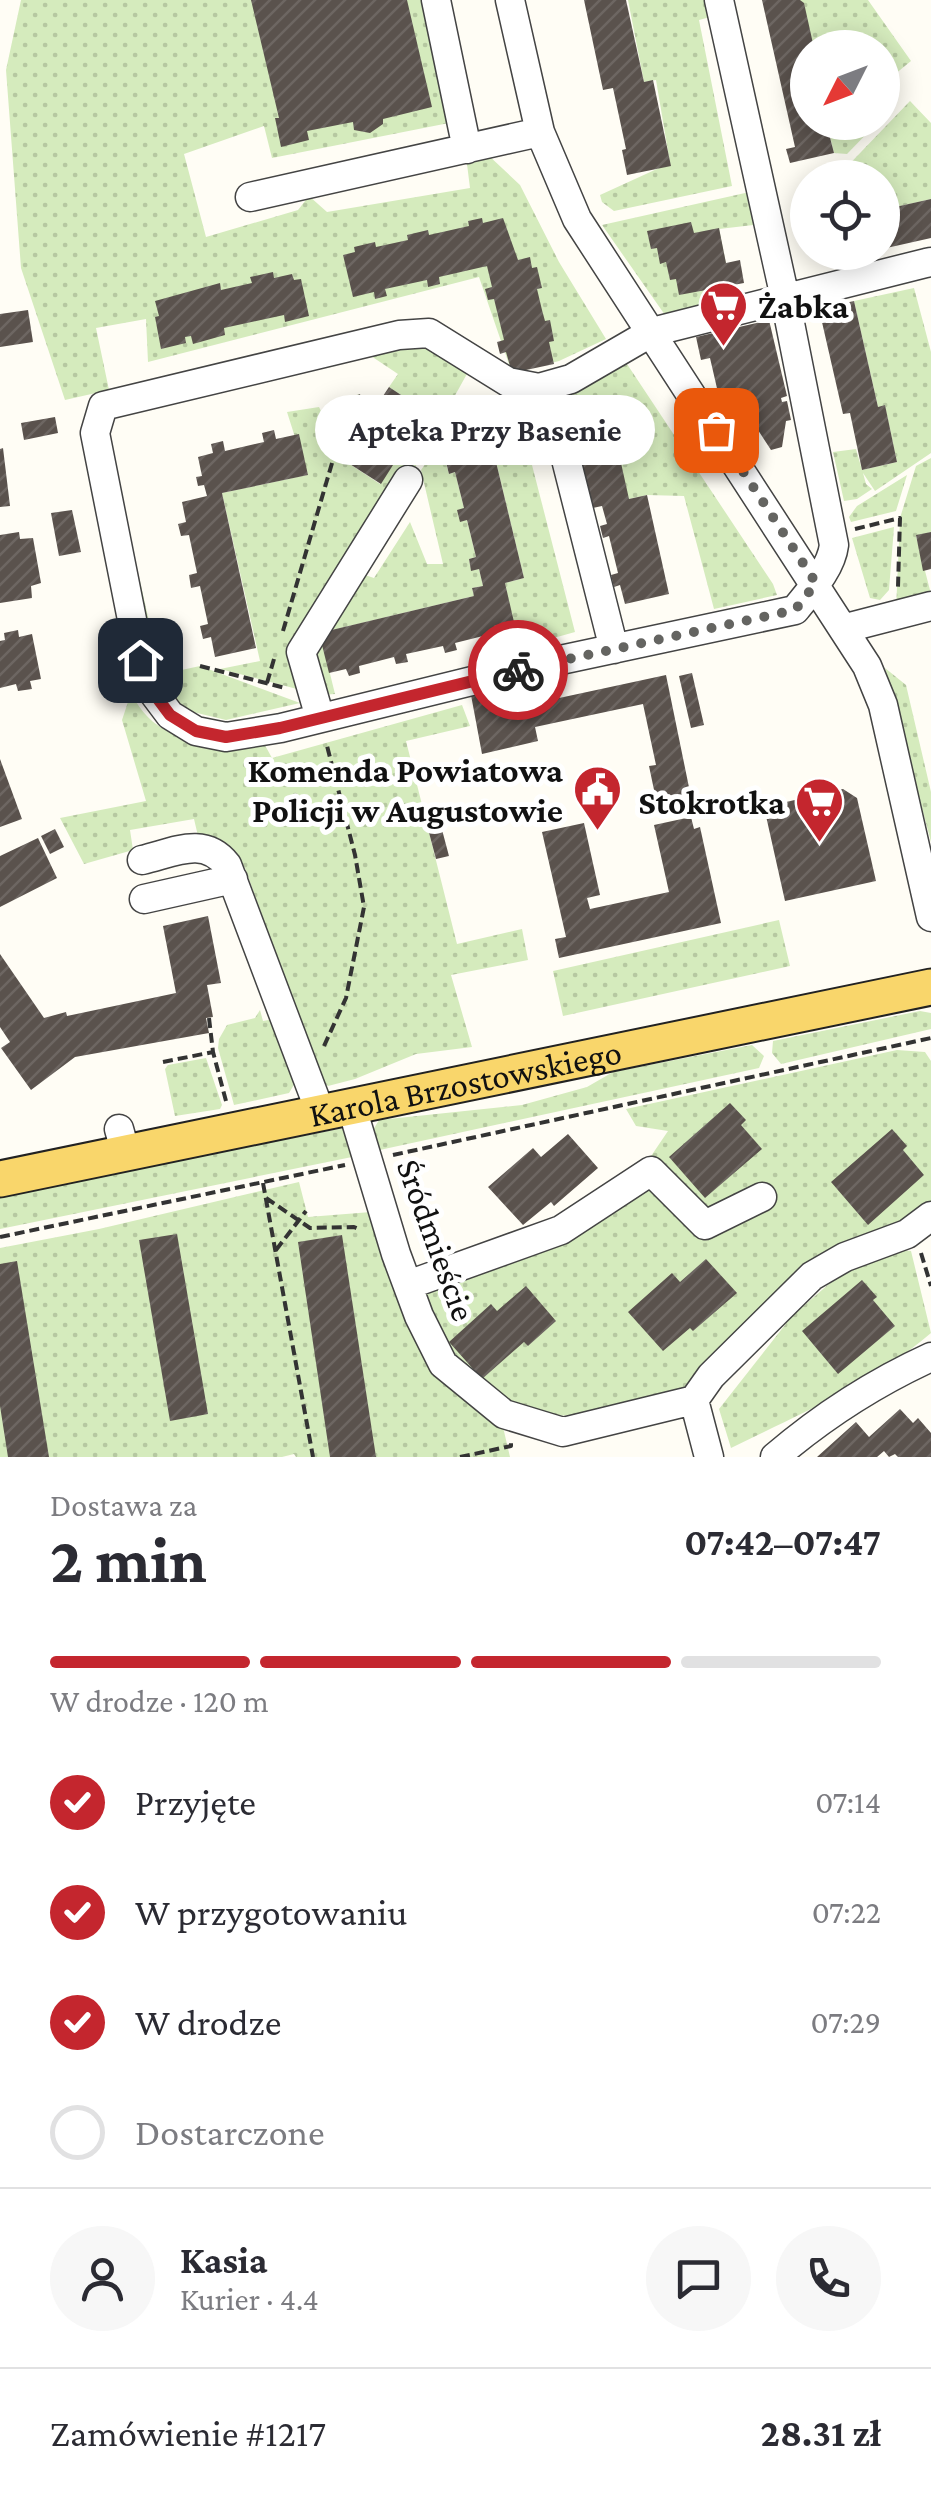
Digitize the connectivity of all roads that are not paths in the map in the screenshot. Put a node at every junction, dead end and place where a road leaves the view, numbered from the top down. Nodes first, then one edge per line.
1 (436, 0) edge
2 (510, 0) edge
3 (718, 0) edge
4 (540, 132) junction
5 (467, 149) junction
6 (250, 197) dead end
7 (929, 269) edge
8 (785, 298) junction
9 (652, 332) junction
10 (554, 408) dead end
11 (408, 480) dead end
12 (816, 583) junction
13 (931, 606) edge
14 (846, 628) junction
15 (614, 649) junction
16 (317, 706) junction
17 (142, 860) dead end
18 (233, 879) junction
19 (144, 899) dead end
20 (931, 917) edge
21 (931, 987) edge
22 (336, 1111) junction
23 (0, 1179) edge
24 (762, 1198) dead end
25 (931, 1216) edge
26 (408, 1285) junction
27 (931, 1357) edge
28 (694, 1400) junction
29 (709, 1457) edge
30 (775, 1457) edge

1 - 5 street
2 - 4 street
3 - 8 street
4 - 5 street
4 - 9 street
5 - 6 street
7 - 8 street
8 - 9 street
8 - 12 street
9 - 12 street
9 - 16 street
10 - 15 street
11 - 16 street
12 - 14 street
12 - 15 street
13 - 14 street
14 - 20 street
15 - 16 street
17 - 18 street
18 - 19 street
18 - 22 street, Śródmieście
21 - 22 main road, Karola Brzostowskiego
22 - 23 main road, Karola Brzostowskiego
22 - 26 street, Śródmieście
24 - 26 street
25 - 28 street
26 - 28 street, Śródmieście
27 - 30 street
28 - 29 street

